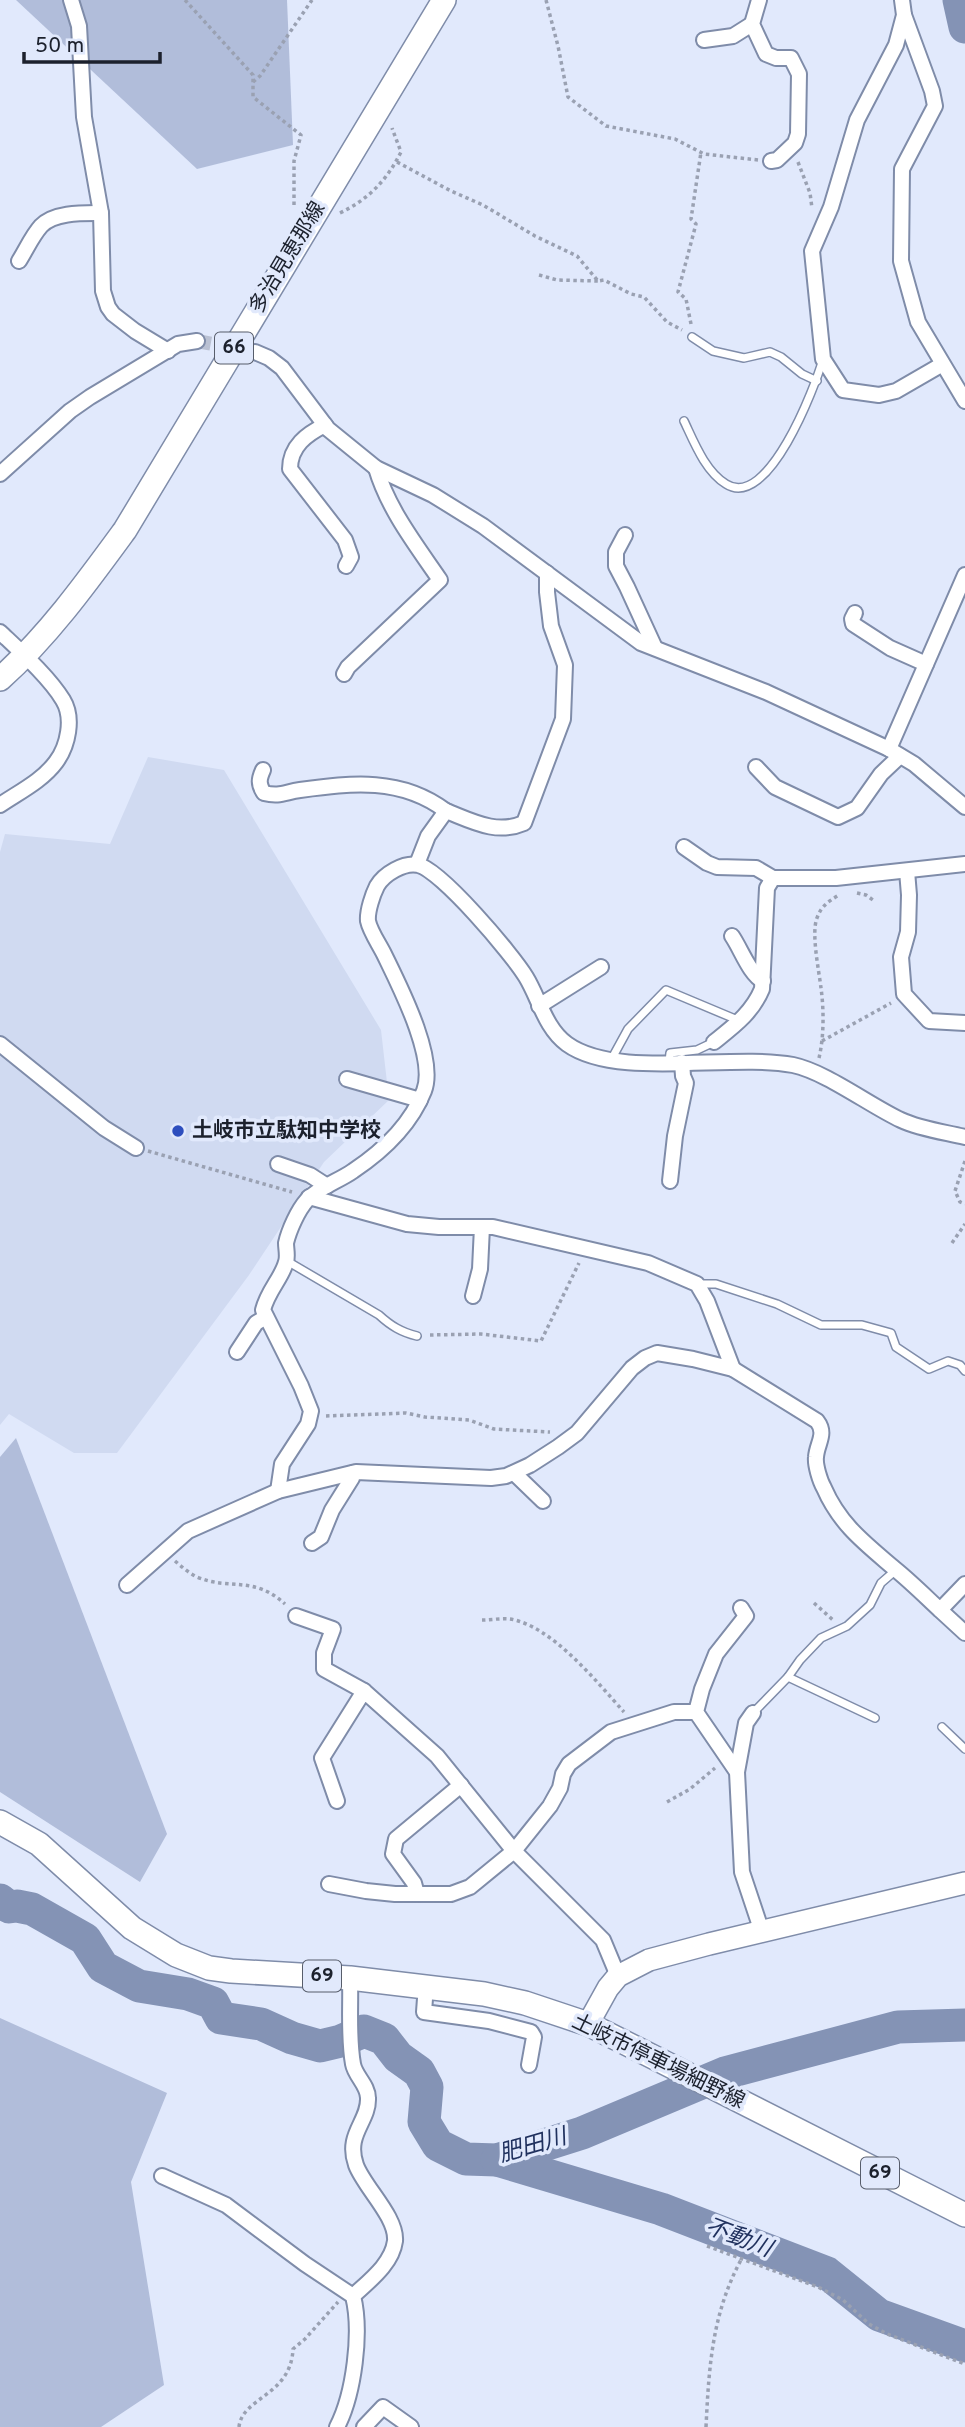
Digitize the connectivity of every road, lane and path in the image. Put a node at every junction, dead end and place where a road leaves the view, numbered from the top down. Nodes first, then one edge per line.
1 (71, 0) edge
2 (185, 0) edge
3 (312, 0) edge
4 (444, 0) edge
5 (546, 0) edge
6 (758, 0) edge
7 (902, 0) edge
8 (904, 15) junction
9 (752, 23) junction
10 (704, 40) dead end
11 (253, 82) junction
12 (382, 103) junction
13 (789, 148) junction
14 (701, 152) junction
15 (771, 161) joint
16 (397, 162) junction
17 (101, 213) junction
18 (340, 213) dead end
19 (818, 238) junction
20 (296, 245) junction
21 (19, 261) dead end
22 (539, 275) dead end
23 (598, 281) junction
24 (692, 337) junction
25 (197, 341) tunnel mouth
26 (168, 351) junction
27 (256, 352) tunnel mouth
28 (823, 359) junction
29 (941, 365) junction
30 (817, 381) junction
31 (965, 401) edge
32 (684, 422) dead end
33 (325, 425) junction
34 (376, 468) junction
35 (0, 474) edge
36 (625, 534) dead end
37 (346, 566) dead end
38 (547, 573) junction
39 (965, 575) edge
40 (855, 613) dead end
41 (0, 632) edge
42 (655, 648) junction
43 (26, 656) junction
44 (926, 664) junction
45 (344, 674) dead end
46 (0, 679) edge
47 (894, 753) junction
48 (756, 767) dead end
49 (263, 770) dead end
50 (0, 805) edge
51 (965, 807) edge
52 (446, 811) junction
53 (684, 847) dead end
54 (416, 864) junction
55 (965, 864) edge
56 (907, 871) junction
57 (773, 878) junction
58 (853, 892) dead end
59 (839, 895) dead end
60 (873, 900) dead end
61 (732, 936) dead end
62 (601, 967) dead end
63 (762, 981) junction
64 (904, 994) junction
65 (539, 1006) junction
66 (740, 1021) junction
67 (965, 1023) edge
68 (822, 1041) junction
69 (714, 1042) joint
70 (0, 1044) edge
71 (610, 1061) junction
72 (675, 1062) junction
73 (813, 1073) junction
74 (347, 1079) dead end
75 (420, 1100) junction
76 (964, 1134) edge
77 (136, 1148) joint
78 (965, 1161) edge
79 (278, 1164) dead end
80 (670, 1181) dead end
81 (327, 1186) junction
82 (309, 1197) junction
83 (965, 1205) edge
84 (965, 1224) edge
85 (482, 1227) junction
86 (952, 1243) dead end
87 (586, 1248) junction
88 (287, 1261) junction
89 (697, 1284) junction
90 (473, 1296) dead end
91 (266, 1317) junction
92 (416, 1336) joint
93 (237, 1352) dead end
94 (733, 1370) junction
95 (965, 1371) edge
96 (309, 1417) junction
97 (577, 1433) junction
98 (353, 1473) junction
99 (514, 1473) junction
100 (278, 1491) junction
101 (543, 1501) dead end
102 (312, 1543) dead end
103 (164, 1551) junction
104 (895, 1570) junction
105 (128, 1584) dead end
106 (965, 1584) edge
107 (814, 1602) dead end
108 (741, 1608) dead end
109 (940, 1610) junction
110 (296, 1616) joint
111 (482, 1620) dead end
112 (843, 1628) junction
113 (965, 1633) edge
114 (788, 1677) junction
115 (364, 1691) junction
116 (696, 1712) junction
117 (753, 1713) joint
118 (875, 1718) dead end
119 (635, 1724) junction
120 (942, 1727) dead end
121 (965, 1749) edge
122 (727, 1758) junction
123 (737, 1772) junction
124 (461, 1785) junction
125 (337, 1801) dead end
126 (667, 1802) dead end
127 (0, 1822) edge
128 (514, 1851) junction
129 (965, 1883) edge
130 (329, 1884) dead end
131 (417, 1894) junction
132 (762, 1932) junction
133 (618, 1976) junction
134 (349, 1978) junction
135 (426, 1985) junction
136 (588, 2024) junction
137 (530, 2065) dead end
138 (162, 2176) dead end
139 (965, 2215) edge
140 (707, 2246) dead end
141 (742, 2258) junction
142 (350, 2294) junction
143 (965, 2364) edge
144 (239, 2427) edge
145 (337, 2427) edge
146 (364, 2427) edge
147 (411, 2427) edge
148 (706, 2427) edge

1 - 17 street
2 - 11 path
3 - 11 path
4 - 12 main road, 多治見恵那線 / 66
5 - 14 path
6 - 9 street
7 - 8 street
8 - 19 street
8 - 29 street
9 - 10 street
9 - 13 street
11 - 20 path
12 - 16 path
12 - 20 main road, 多治見恵那線 / 66
13 - 15 street
13 - 19 path
14 - 15 path
14 - 24 path
16 - 18 path
16 - 23 path
17 - 21 street
17 - 26 street
19 - 28 street
20 - 43 main road, 多治見恵那線 / 66
22 - 23 path
23 - 24 path
24 - 30 lane
25 - 26 street
26 - 35 street
27 - 33 street
28 - 29 street
28 - 30 lane
29 - 31 street
30 - 32 lane
33 - 34 street
33 - 37 street
34 - 38 street
34 - 45 street
36 - 42 street
38 - 42 street
38 - 52 street
39 - 44 street
40 - 44 street
41 - 43 street
42 - 47 street
43 - 46 main road, 多治見恵那線 / 66
43 - 50 street
44 - 47 street
47 - 48 street
47 - 51 street
49 - 52 street
52 - 54 street
53 - 57 street
54 - 65 street
54 - 75 street
55 - 56 street
56 - 57 street
56 - 64 street
57 - 63 street
58 - 60 path
59 - 68 path
61 - 63 street
62 - 65 street
63 - 66 street
64 - 67 street
64 - 68 path
65 - 71 street
66 - 69 street
66 - 71 lane
68 - 73 path
69 - 72 lane
70 - 77 street
71 - 72 street
72 - 73 street
72 - 80 street
73 - 76 street
74 - 75 street
75 - 81 street
77 - 82 path
78 - 83 path
79 - 81 street
81 - 82 street
82 - 85 street
82 - 88 street
84 - 86 path
85 - 87 street
85 - 90 street
87 - 89 street
87 - 92 path
88 - 91 street
88 - 92 lane
89 - 94 street
89 - 95 lane
91 - 93 street
91 - 96 street
94 - 97 street
94 - 104 street
96 - 97 path
96 - 100 street
97 - 99 street
98 - 99 street
98 - 100 street
98 - 102 street
99 - 101 street
100 - 103 street
103 - 105 street
103 - 110 path
104 - 109 street
104 - 112 lane
106 - 109 street
107 - 112 path
108 - 116 street
109 - 113 street
110 - 115 street
111 - 119 path
112 - 114 lane
114 - 117 lane
114 - 118 lane
115 - 124 street
115 - 125 street
116 - 119 street
116 - 122 street
117 - 123 street
119 - 128 street
120 - 121 lane
122 - 123 street
122 - 126 path
123 - 132 street
124 - 128 street
124 - 131 street
127 - 134 main road, 土岐市停車場細野線 / 69
128 - 131 street
128 - 133 street
129 - 132 street
130 - 131 street
132 - 133 street
133 - 136 street
134 - 135 main road, 土岐市停車場細野線 / 69
134 - 142 street
135 - 136 main road, 土岐市停車場細野線 / 69
135 - 137 street
136 - 139 main road, 土岐市停車場細野線 / 69
138 - 142 street
140 - 141 path
141 - 143 path
141 - 148 path
142 - 144 path
142 - 145 street
146 - 147 street

